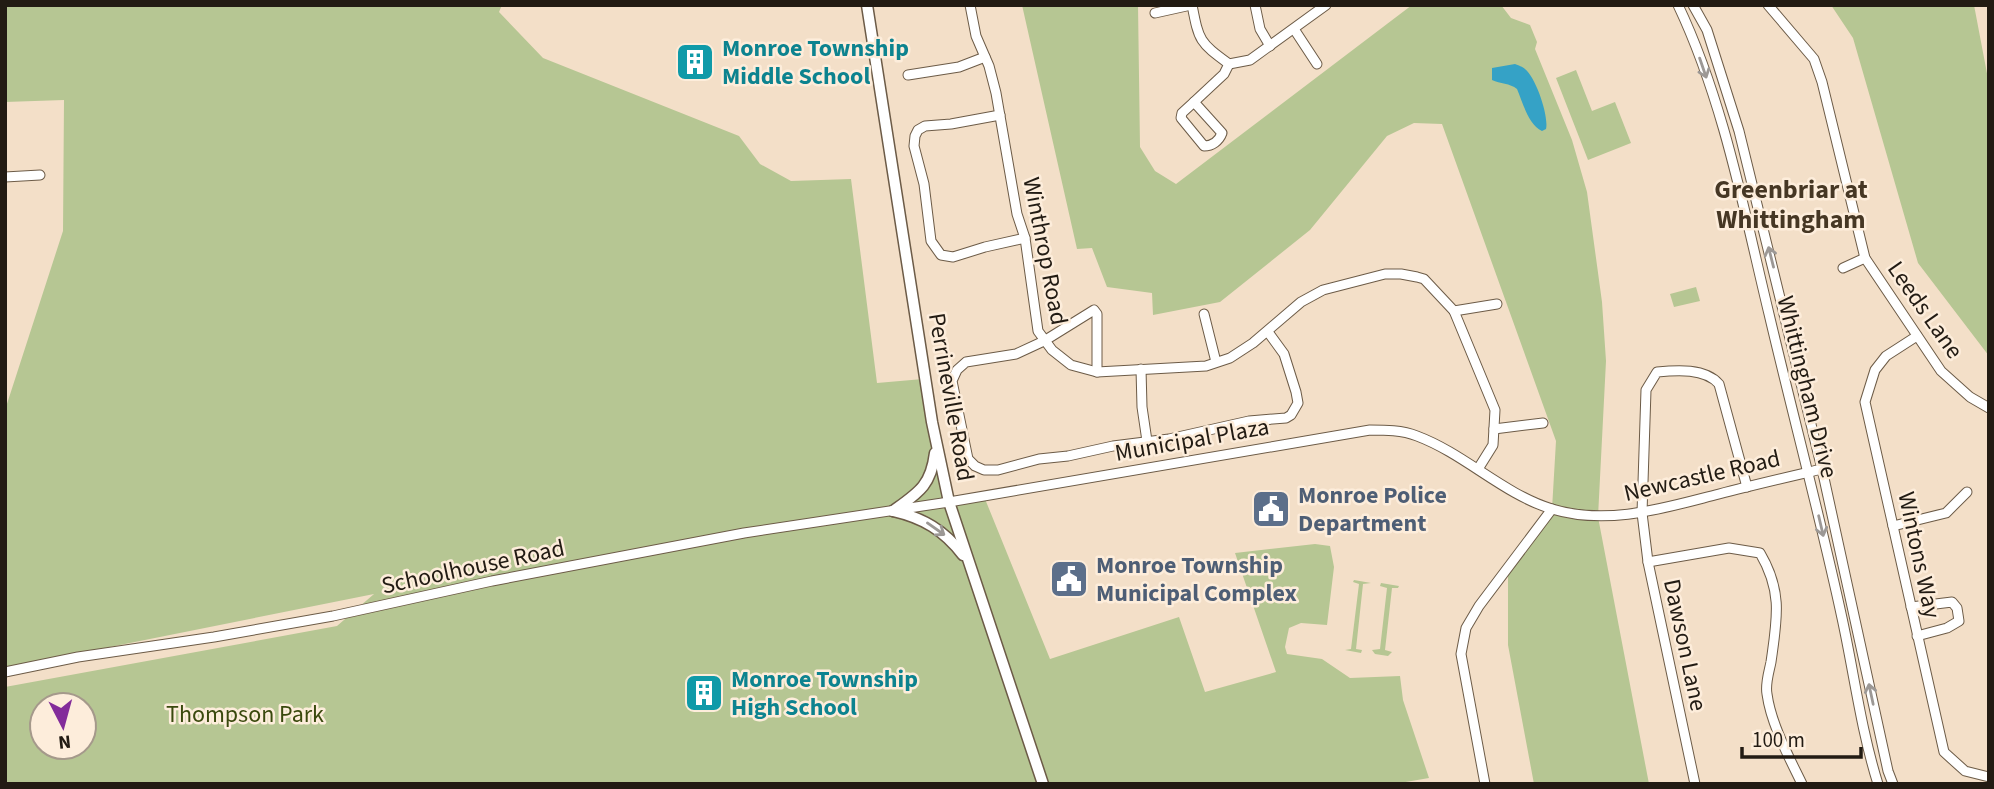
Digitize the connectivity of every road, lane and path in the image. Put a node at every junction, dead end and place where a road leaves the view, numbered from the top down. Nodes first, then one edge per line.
1 (867, 5) edge
2 (970, 5) edge
3 (1191, 5) edge
4 (1255, 5) edge
5 (1326, 5) edge
6 (1678, 5) edge
7 (1693, 5) edge
8 (1768, 5) edge
9 (1155, 13) dead end
10 (1294, 29) junction
11 (1270, 46) junction
12 (985, 58) junction
13 (1229, 64) junction
14 (1317, 64) dead end
15 (908, 75) dead end
16 (1194, 102) junction
17 (1000, 115) junction
18 (40, 175) dead end
19 (5, 177) edge
20 (1025, 238) junction
21 (1865, 258) junction
22 (1843, 268) dead end
23 (1497, 304) dead end
24 (1454, 311) junction
25 (1204, 314) dead end
26 (1268, 332) junction
27 (1917, 336) junction
28 (1044, 341) junction
29 (1216, 362) junction
30 (1140, 369) junction
31 (1097, 372) junction
32 (1989, 408) edge
33 (1543, 423) dead end
34 (1494, 429) junction
35 (1147, 441) junction
36 (936, 443) junction
37 (1439, 446) joint
38 (1478, 469) junction
39 (1822, 469) junction
40 (1808, 472) junction
41 (1747, 486) junction
42 (1967, 492) dead end
43 (949, 502) junction
44 (1552, 509) junction
45 (893, 511) junction
46 (1642, 513) junction
47 (1893, 526) junction
48 (969, 562) junction
49 (1648, 562) junction
50 (1911, 607) junction
51 (1917, 636) junction
52 (5, 672) edge
53 (1989, 777) edge
54 (1043, 784) edge
55 (1485, 784) edge
56 (1695, 784) edge
57 (1802, 784) edge
58 (1878, 784) edge
59 (1893, 784) edge

1 - 36 street, Perrineville Road
2 - 12 street, Winthrop Road
3 - 9 street
3 - 13 street
4 - 11 street
5 - 10 street
6 -> 40 street, Whittingham Drive
39 -> 7 street, Whittingham Drive
8 - 21 street, Leeds Lane
10 - 11 street
10 - 14 street
11 - 13 street
12 - 15 street
12 - 17 street, Winthrop Road
13 - 16 street
16 - 16 street
17 - 20 street, Winthrop Road
17 - 20 street
18 - 19 street
20 - 28 street, Winthrop Road
21 - 22 street, Leeds Lane
21 - 27 street, Leeds Lane
23 - 24 street
24 - 26 street, Winthrop Road
24 - 34 street, Winthrop Road
25 - 29 street
26 - 29 street, Winthrop Road
26 - 35 street
27 - 32 street, Leeds Lane
27 - 47 street, Wintons Way
28 - 31 street, Winthrop Road
28 - 31 street
28 - 35 street
29 - 30 street, Winthrop Road
30 - 31 street, Winthrop Road
30 - 35 street
33 - 34 street
34 - 38 street, Winthrop Road
36 - 43 street, Perrineville Road
36 - 45 street
37 - 38 street, Newcastle Road
37 - 43 street, Municipal Plaza
38 - 44 street, Newcastle Road
39 - 40 street, Newcastle Road
59 -> 39 street, Whittingham Drive
40 - 41 street, Newcastle Road
40 -> 58 street, Whittingham Drive
41 - 46 street, Newcastle Road
41 - 46 street, Dawson Lane
42 - 47 street
43 - 45 street, Schoolhouse Road
43 - 48 street, Perrineville Road
44 - 46 street, Newcastle Road
44 - 55 street
45 -> 48 street
45 - 52 street, Schoolhouse Road
46 - 49 street, Dawson Lane
47 - 50 street, Wintons Way
48 - 54 street, Perrineville Road
49 - 56 street, Dawson Lane
49 - 57 street
50 - 51 street, Wintons Way
50 - 51 street
51 - 53 street, Wintons Way

